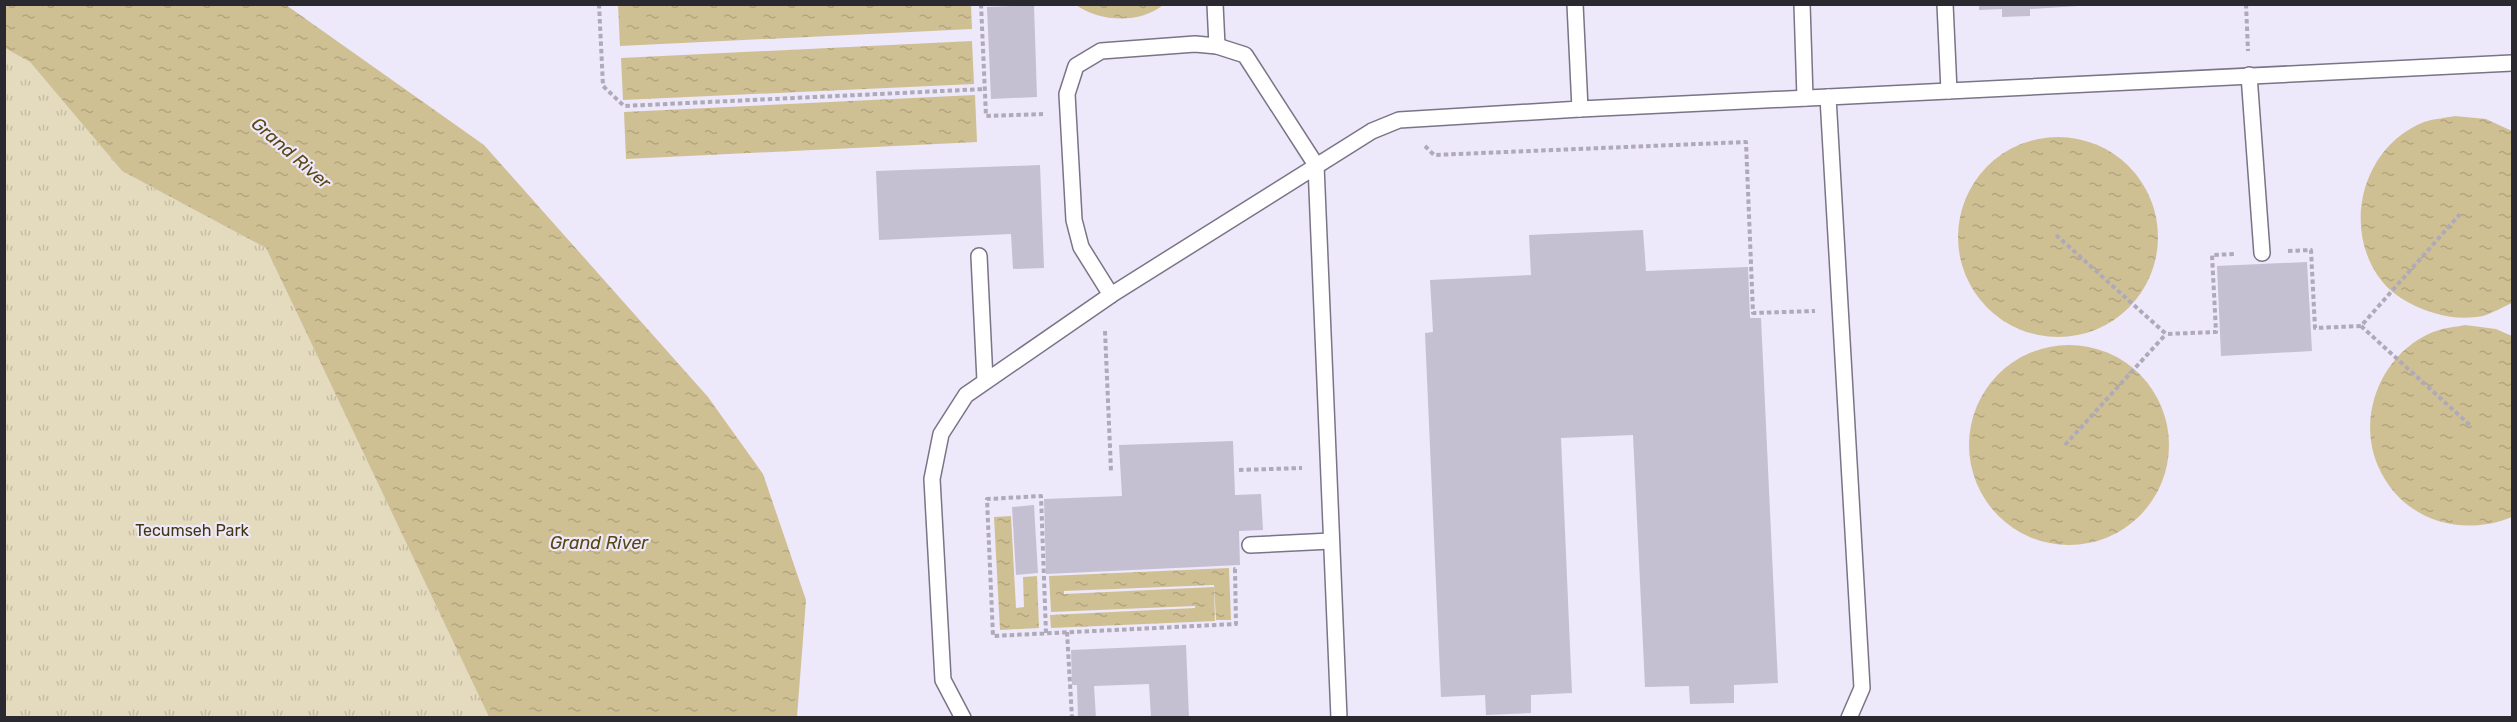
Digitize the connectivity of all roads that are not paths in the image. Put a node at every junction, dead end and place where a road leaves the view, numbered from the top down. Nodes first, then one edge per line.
1 (1215, 4) edge
2 (1575, 4) edge
3 (1802, 4) edge
4 (1945, 4) edge
5 (1217, 46) junction
6 (2491, 63) junction
7 (2512, 63) edge
8 (2512, 70) edge
9 (2249, 75) junction
10 (1949, 91) junction
11 (1828, 97) junction
12 (1805, 98) junction
13 (1580, 109) junction
14 (1316, 165) junction
15 (2262, 253) road end
16 (979, 256) dead end
17 (1108, 297) junction
18 (985, 381) junction
19 (1331, 541) junction
20 (1250, 545) road end
21 (963, 717) edge
22 (1339, 717) edge
23 (1849, 717) edge

1 - 5 lane
2 - 13 lane
3 - 12 lane
4 - 10 lane
5 - 14 lane
5 - 17 lane
6 - 7 lane
6 - 8 lane
6 - 9 lane
9 - 10 lane
9 - 15 lane
10 - 11 lane
11 - 12 lane
11 - 23 lane
12 - 13 lane
13 - 14 lane
14 - 17 lane
14 - 19 lane
16 - 18 lane
17 - 18 lane
18 - 21 lane
19 - 20 lane
19 - 22 lane

